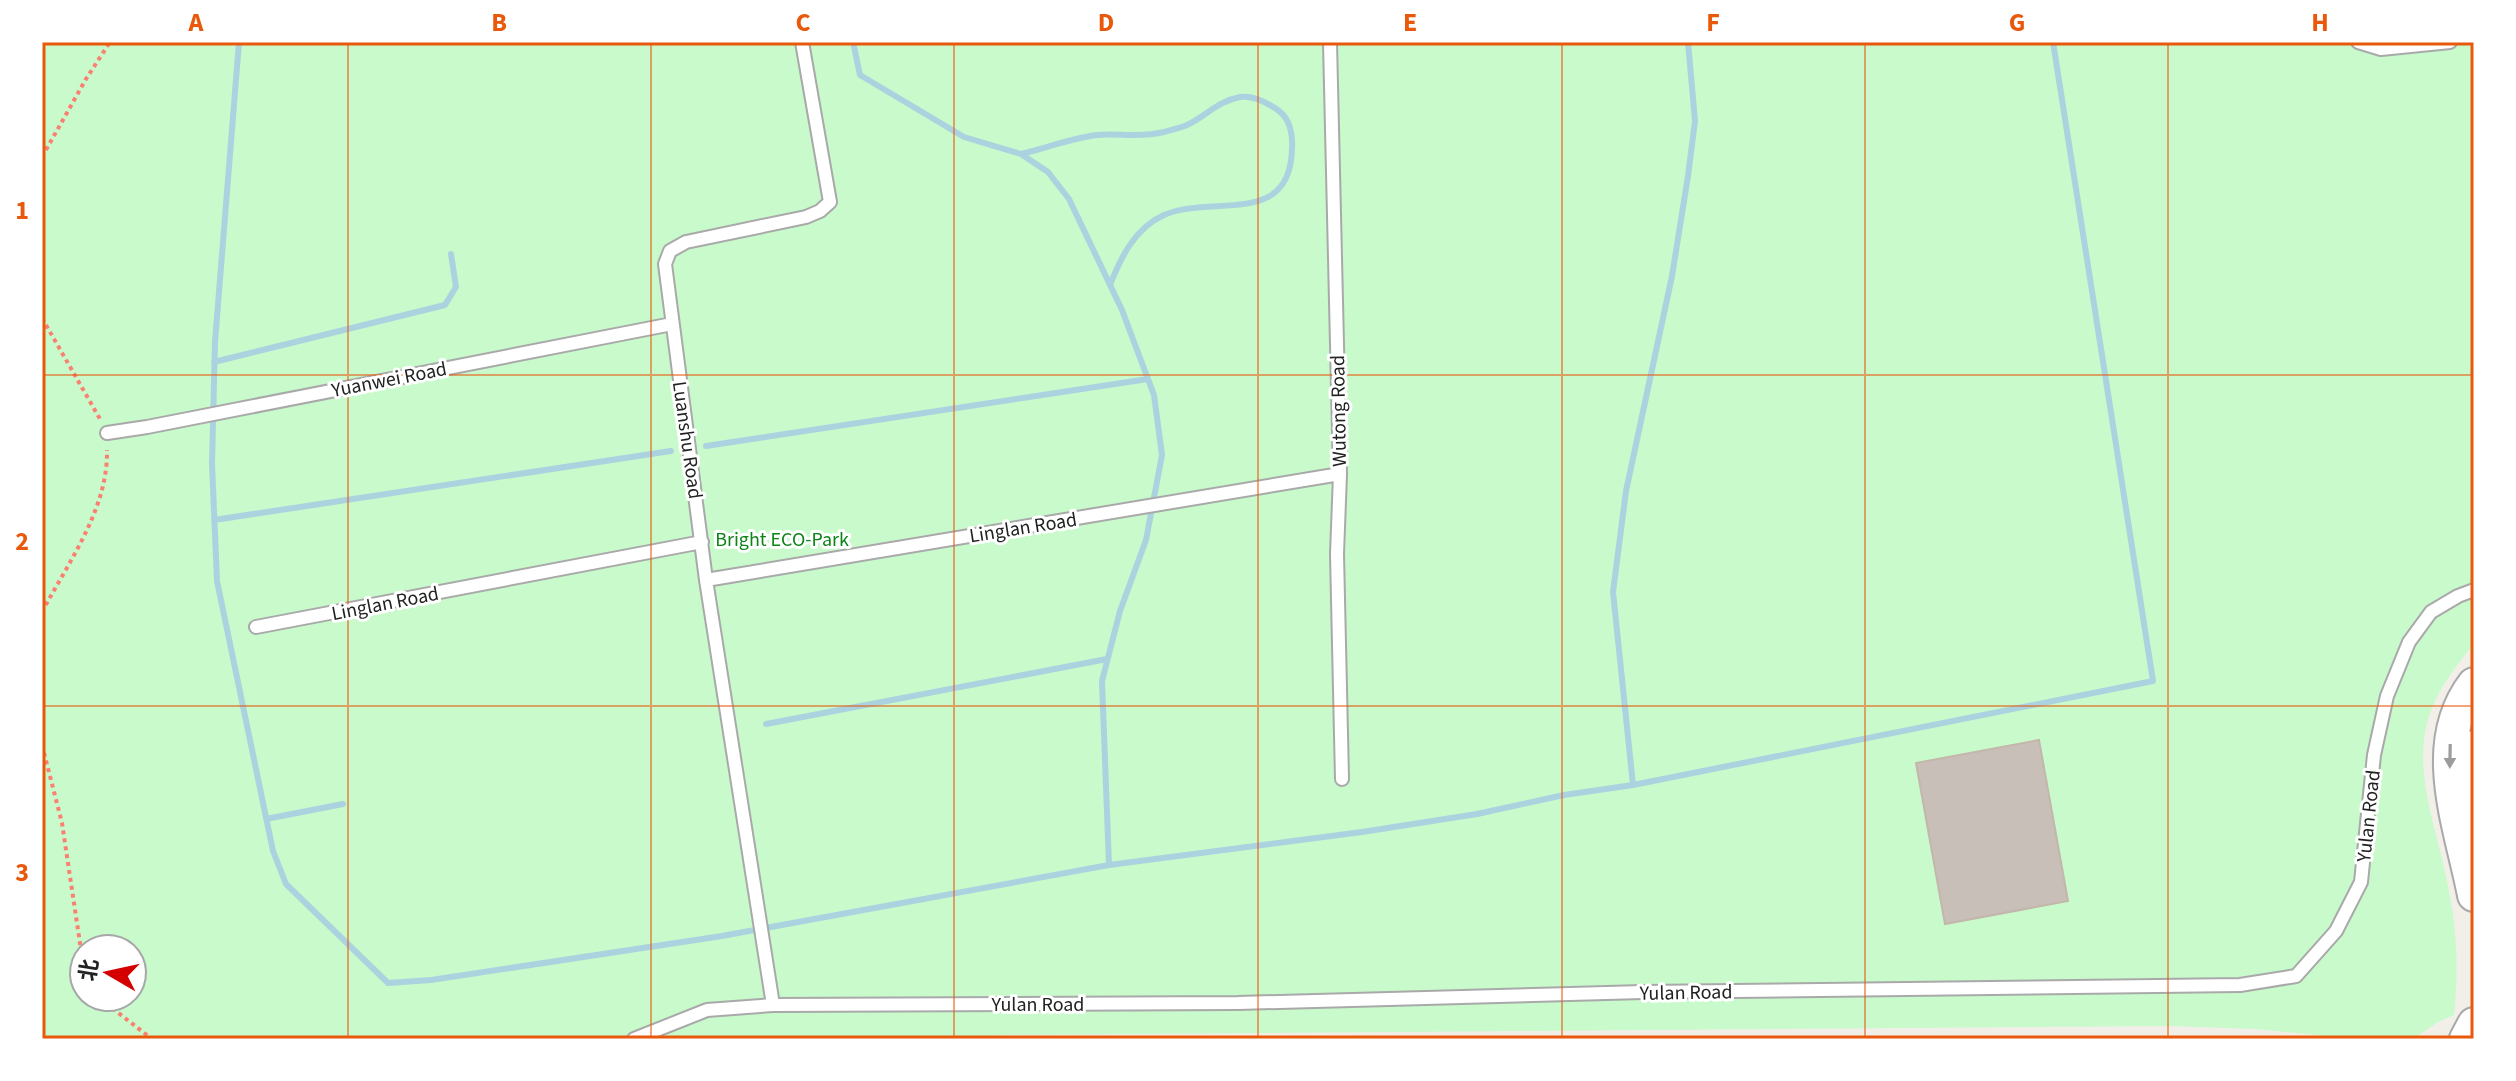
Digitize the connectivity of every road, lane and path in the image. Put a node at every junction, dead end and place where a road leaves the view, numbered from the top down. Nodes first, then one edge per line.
1 (110, 42) edge
2 (802, 42) edge
3 (1330, 42) edge
4 (2358, 42) edge
5 (2450, 42) edge
6 (42, 157) edge
7 (42, 318) edge
8 (672, 324) junction
9 (107, 433) junction
10 (1340, 474) junction
11 (702, 542) junction
12 (706, 580) junction
13 (2474, 590) edge
14 (42, 612) edge
15 (256, 627) dead end
16 (2474, 684) edge
17 (42, 745) edge
18 (2474, 747) edge
19 (1342, 779) dead end
20 (2474, 793) edge
21 (2474, 895) edge
22 (78, 933) edge
23 (773, 1005) junction
24 (118, 1013) edge
25 (2474, 1024) edge
26 (152, 1039) edge
27 (634, 1039) edge
28 (2466, 1039) edge

1 - 6 path
2 - 8 lane, Luanshu Road
3 - 10 lane, Wutong Road
4 - 5 lane
7 - 9 path
8 - 9 lane, Yuanwei Road
8 - 11 lane, Luanshu Road
9 - 14 path
10 - 12 lane, Linglan Road
10 - 19 lane, Wutong Road
11 - 12 lane, Luanshu Road
11 - 15 lane, Linglan Road
12 - 23 lane, Luanshu Road
13 - 23 lane, Yulan Road
16 -> 21 street
17 - 22 path
18 - 20 street
23 - 27 lane, Yulan Road
24 - 26 path
25 - 28 street

